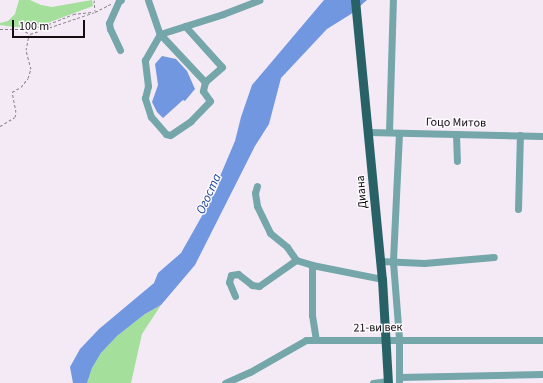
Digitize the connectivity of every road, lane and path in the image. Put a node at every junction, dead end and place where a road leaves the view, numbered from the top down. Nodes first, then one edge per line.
1 (94, 0) edge
2 (120, 0) edge
3 (148, 0) edge
4 (259, 0) edge
5 (355, 0) edge
6 (393, 0) edge
7 (95, 12) junction
8 (185, 26) junction
9 (0, 29) edge
10 (21, 29) junction
11 (30, 34) junction
12 (160, 34) junction
13 (120, 50) dead end
14 (205, 82) junction
15 (0, 126) edge
16 (368, 132) junction
17 (389, 132) junction
18 (399, 133) junction
19 (456, 134) junction
20 (520, 135) junction
21 (543, 136) edge
22 (457, 161) dead end
23 (257, 186) dead end
24 (518, 209) dead end
25 (494, 257) dead end
26 (296, 260) junction
27 (380, 261) junction
28 (393, 262) junction
29 (312, 265) junction
30 (382, 279) junction
31 (235, 296) dead end
32 (386, 339) junction
33 (399, 339) junction
34 (316, 340) junction
35 (543, 340) edge
36 (543, 374) edge
37 (399, 380) edge
38 (388, 382) edge
39 (225, 383) edge
40 (373, 383) edge

1 - 7 path
2 - 7 path
2 - 13 street
3 - 12 street
4 - 8 street
5 - 16 main road, Диана
6 - 17 street
7 - 10 path
7 - 11 path
8 - 12 street
8 - 14 street
9 - 10 path
10 - 11 path
11 - 15 path
12 - 14 street
12 - 14 street
16 - 17 street, Гоцо Митов
16 - 27 main road, Диана
17 - 18 street, Гоцо Митов
18 - 19 street, Гоцо Митов
18 - 28 street
19 - 20 street, Гоцо Митов
19 - 22 street
20 - 21 street, Гоцо Митов
20 - 24 street
23 - 26 street
25 - 28 street
26 - 29 street
26 - 31 street
27 - 28 street
27 - 30 main road, Диана
28 - 33 street
29 - 30 street
29 - 34 street
30 - 32 main road, Диана
32 - 33 street, 21-ви век
32 - 34 street, 21-ви век
32 - 38 main road, Диана
33 - 35 street, 21-ви век
33 - 37 street
34 - 39 street, 21-ви век
36 - 37 street
38 - 40 street

